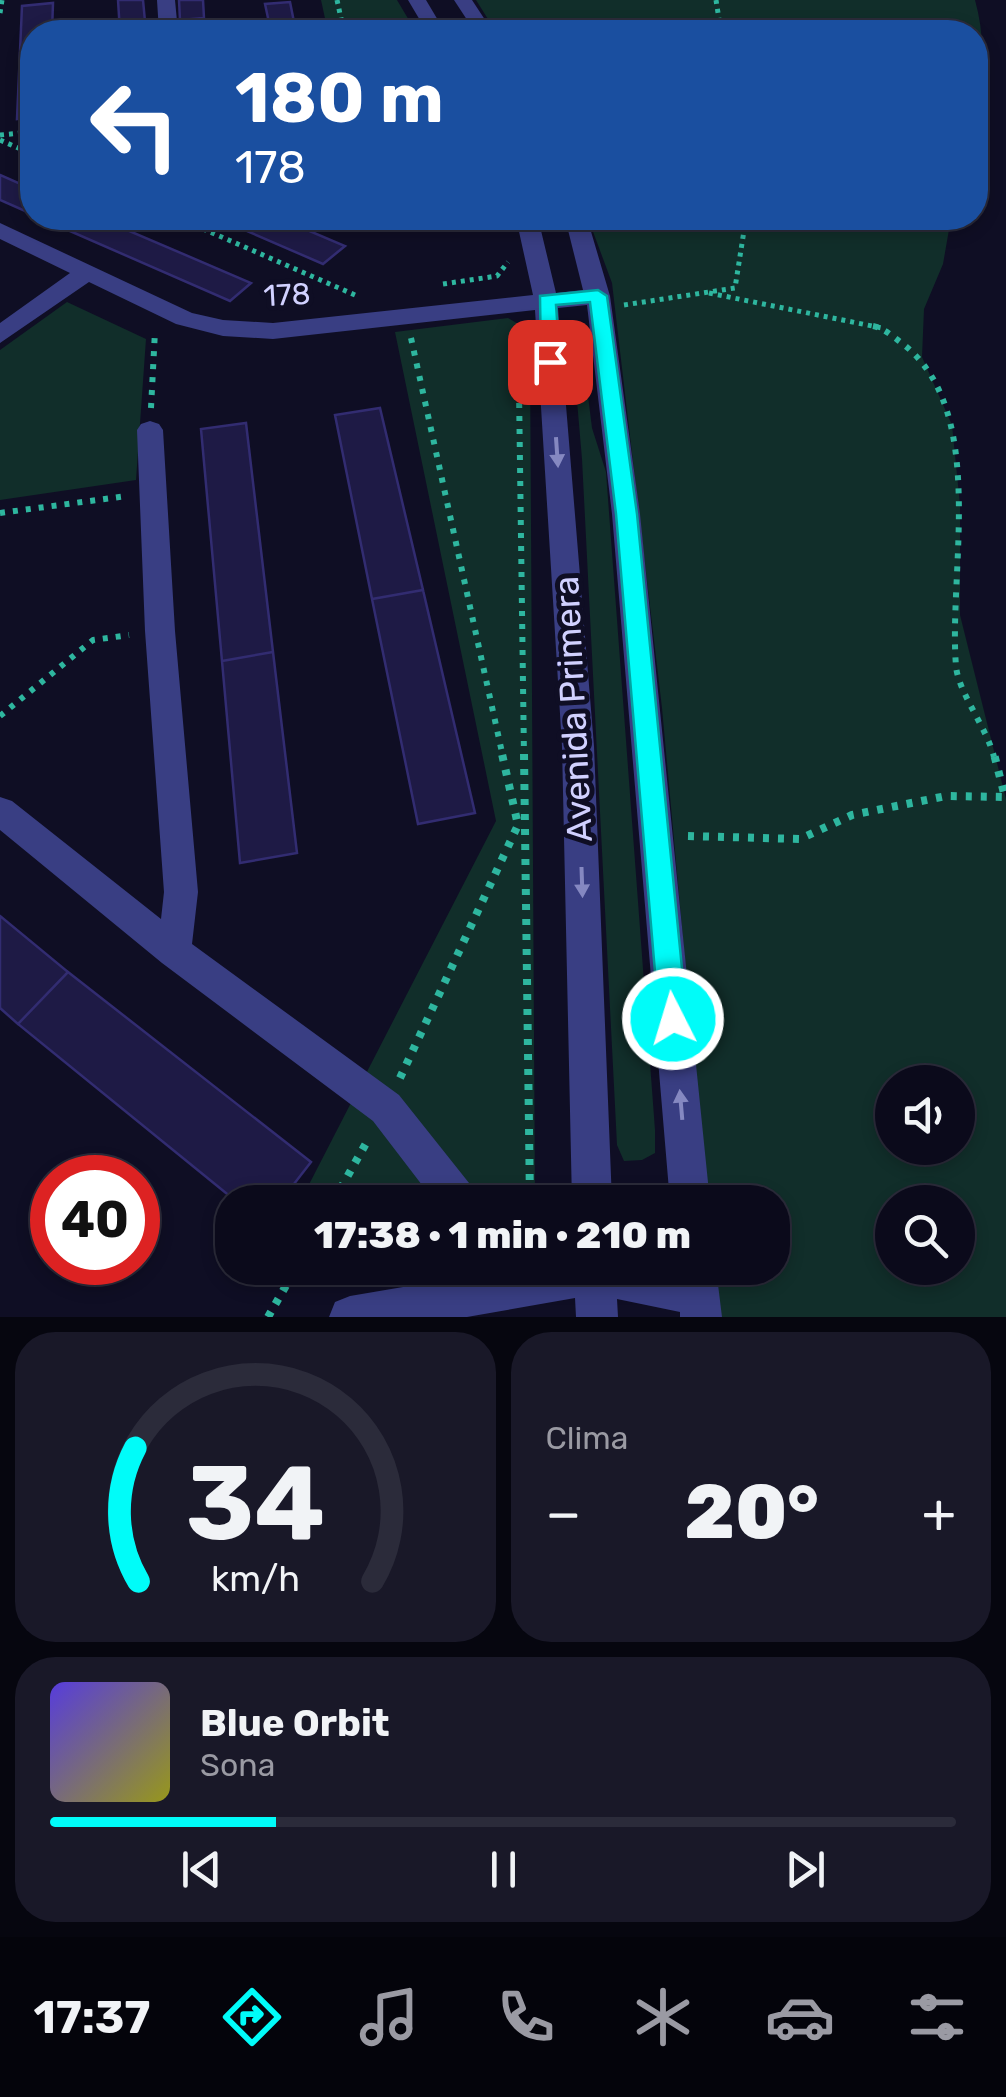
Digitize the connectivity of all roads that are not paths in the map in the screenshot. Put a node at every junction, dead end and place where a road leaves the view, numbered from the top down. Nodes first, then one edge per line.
1 (0, 230) edge
2 (530, 230) edge
3 (579, 230) edge
4 (88, 271) junction
5 (546, 300) junction
6 (599, 302) junction
7 (0, 335) edge
8 (150, 430) road end
9 (0, 811) edge
10 (174, 951) junction
11 (446, 1185) edge
12 (591, 1185) edge
13 (688, 1185) edge
14 (477, 1285) edge
15 (595, 1285) edge
16 (661, 1285) edge
17 (698, 1293) edge
18 (350, 1317) edge
19 (596, 1317) edge

1 - 4 street, 178
2 - 5 street, Avenida Primera
3 - 6 street, Avenida Primera
4 - 5 street, 178
4 - 7 street
5 - 6 street, 178
5 -> 12 street, Avenida Primera
13 -> 6 street, Avenida Primera
8 - 10 street
9 - 10 street
10 - 11 street
14 - 18 street
15 - 19 street
16 - 17 street

